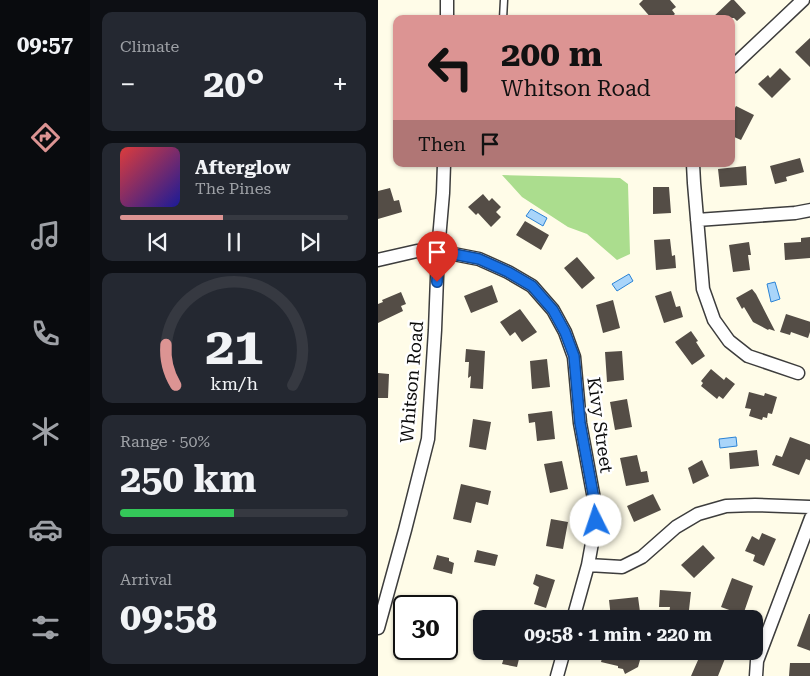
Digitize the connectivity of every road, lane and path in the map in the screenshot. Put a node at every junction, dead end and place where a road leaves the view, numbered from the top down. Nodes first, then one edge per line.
1 (447, 0) edge
2 (504, 0) edge
3 (803, 0) edge
4 (446, 15) edge
5 (504, 15) edge
6 (735, 64) edge
7 (444, 167) edge
8 (694, 167) edge
9 (810, 210) edge
10 (698, 220) junction
11 (438, 251) junction
12 (378, 260) edge
13 (798, 373) dead end
14 (810, 507) edge
15 (810, 518) edge
16 (588, 565) junction
17 (576, 610) edge
18 (378, 628) edge
19 (561, 660) edge
20 (557, 676) edge
21 (756, 676) edge

1 - 4 street
2 - 5 lane
3 - 6 street
7 - 11 street, Whitson Road
8 - 10 street
9 - 10 street
10 - 13 street
11 - 12 street, Kivy Street
11 - 16 street, Kivy Street
11 - 18 street, Whitson Road
14 - 16 street
15 - 21 street
16 - 17 street, Kivy Street
19 - 20 street

